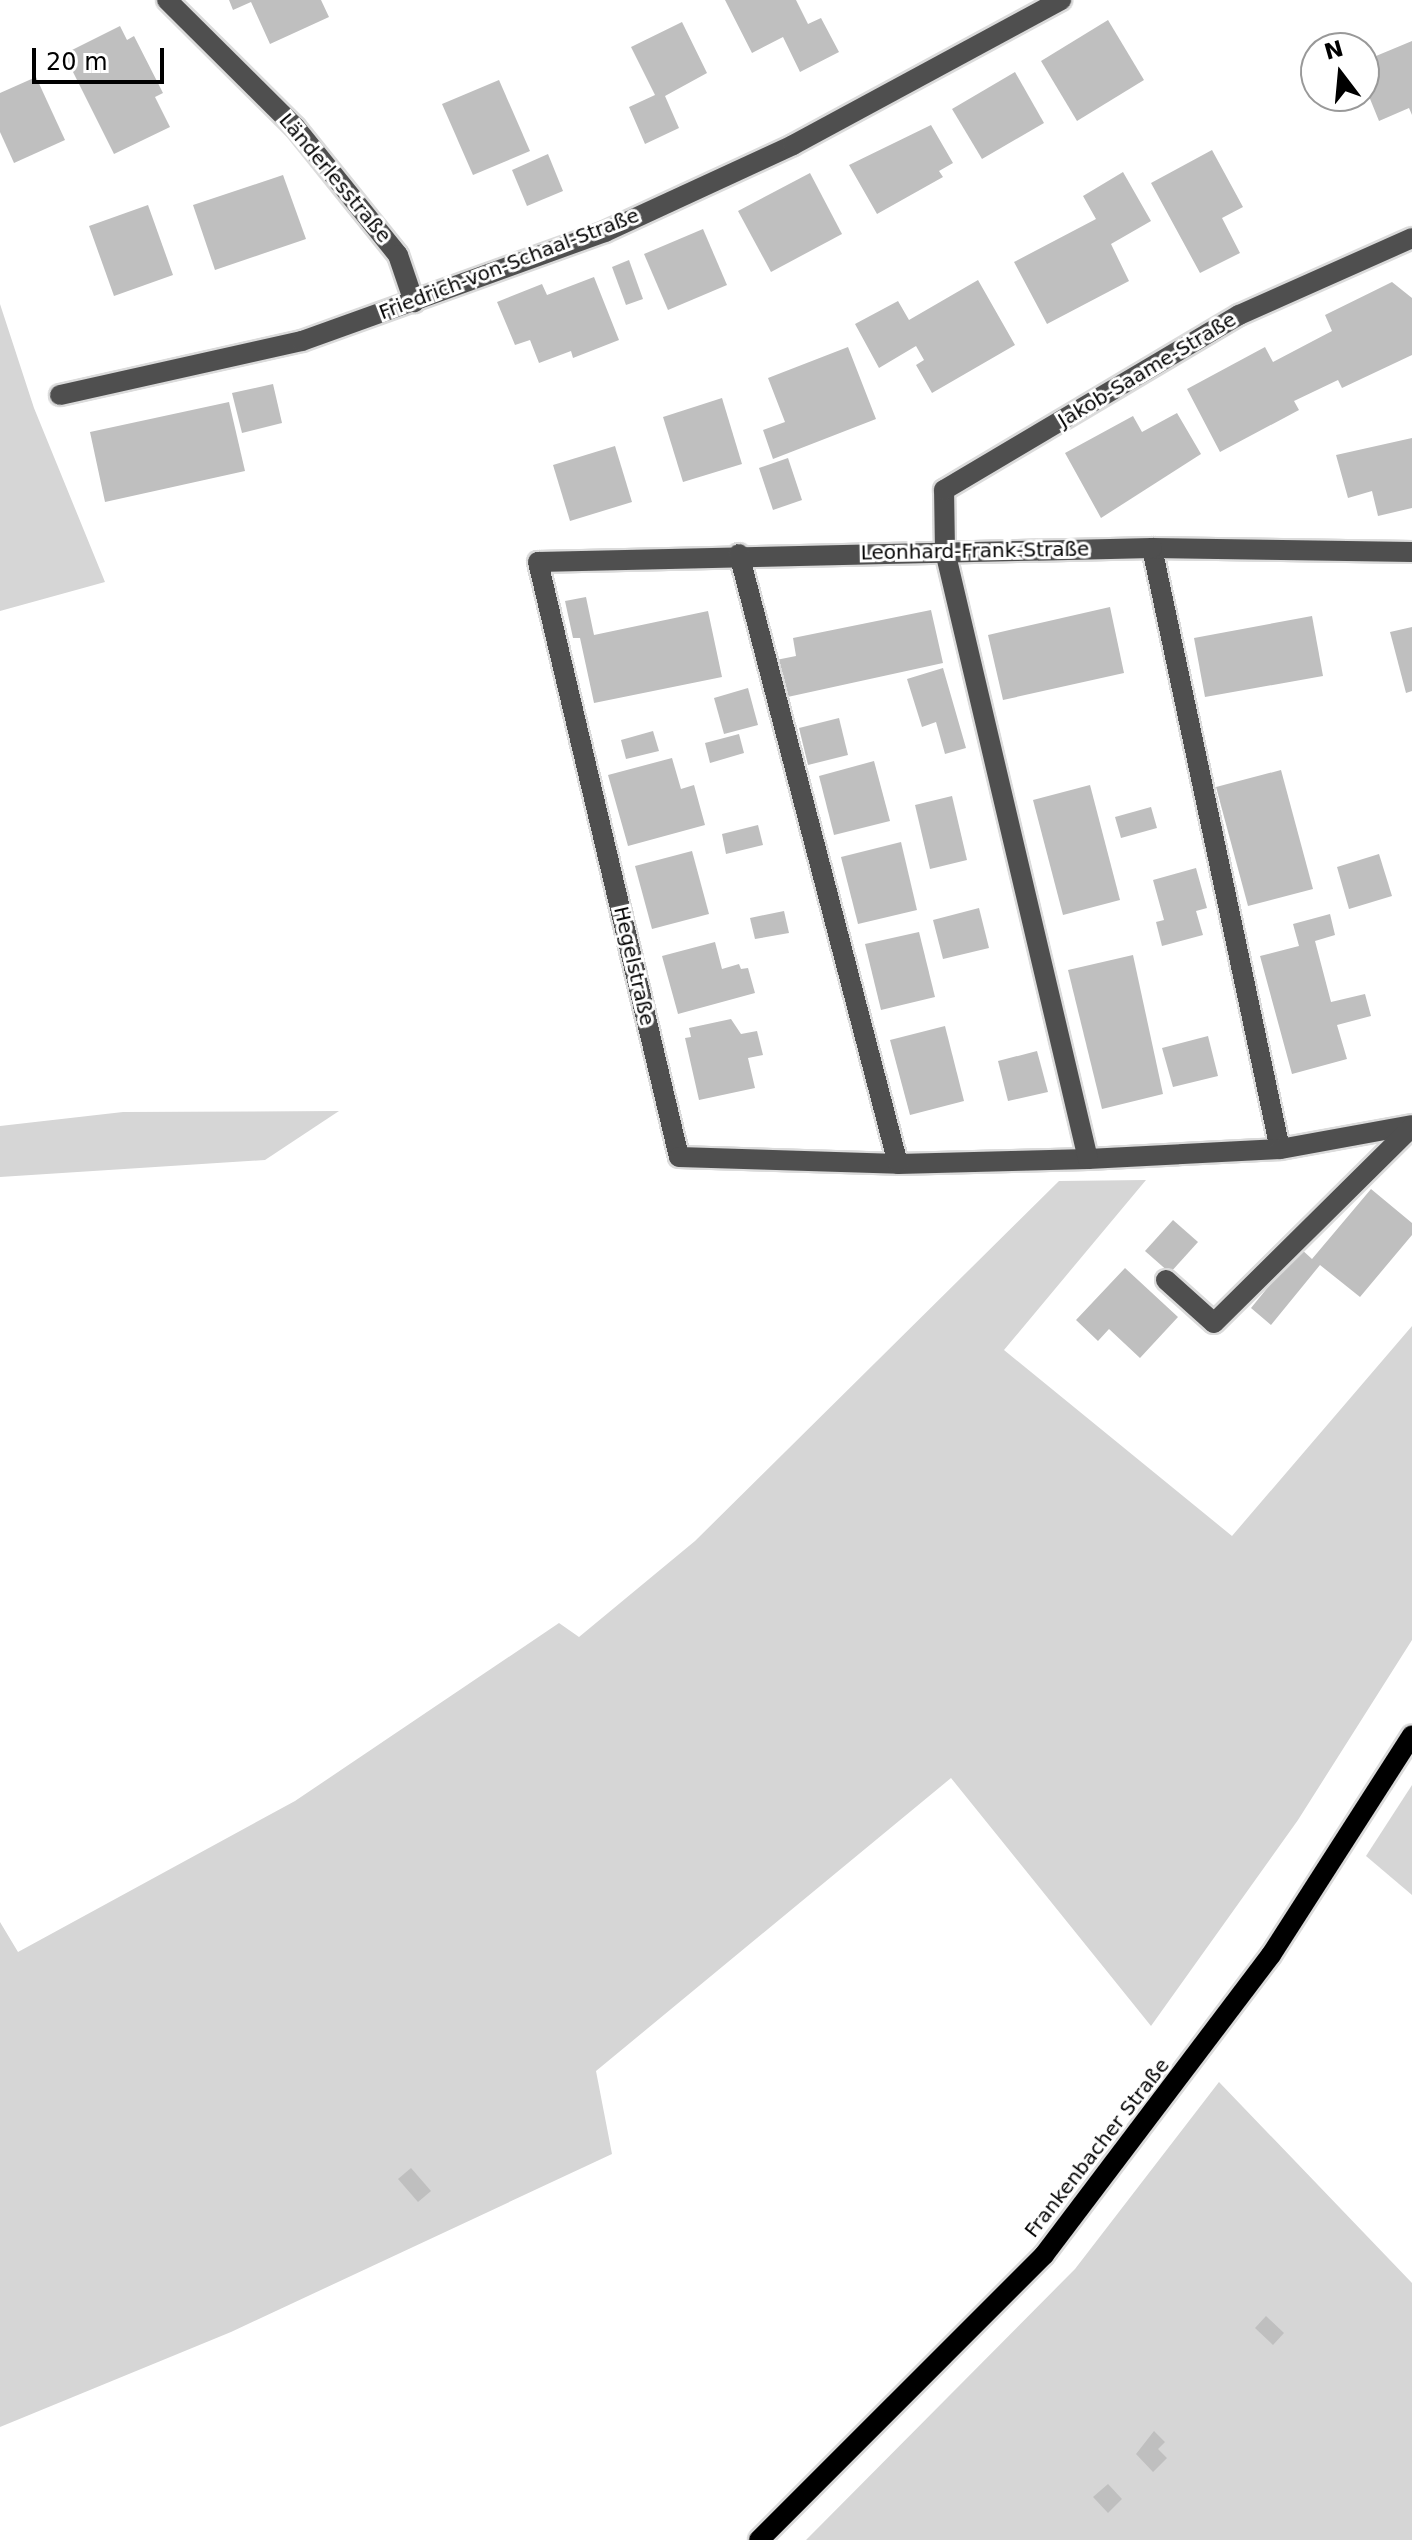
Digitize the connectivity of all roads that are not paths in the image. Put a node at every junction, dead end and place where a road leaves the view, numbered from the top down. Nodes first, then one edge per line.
1 (167, 0) edge
2 (1061, 0) edge
3 (1412, 238) edge
4 (414, 302) junction
5 (60, 395) dead end
6 (1152, 548) junction
7 (945, 551) junction
8 (1412, 552) edge
9 (739, 554) junction
10 (538, 562) joint
11 (1412, 1126) edge
12 (1280, 1149) junction
13 (1088, 1159) junction
14 (898, 1164) junction
15 (1166, 1280) dead end
16 (1412, 1735) edge
17 (759, 2540) edge

1 - 4 street, Länderlesstraße
2 - 4 street, Friedrich-von-Schaal-Straße
3 - 7 street, Jakob-Saame-Straße
4 - 5 street, Friedrich-von-Schaal-Straße
6 - 7 street, Leonhard-Frank-Straße
6 - 8 street, Leonhard-Frank-Straße
6 - 12 street
7 - 9 street, Leonhard-Frank-Straße
7 - 13 street
9 - 10 street, Leonhard-Frank-Straße
9 - 14 street
10 - 14 street, Hegelstraße
11 - 12 street, Hegelstraße
11 - 15 street
12 - 13 street, Hegelstraße
13 - 14 street, Hegelstraße
16 - 17 main road, Frankenbacher Straße

